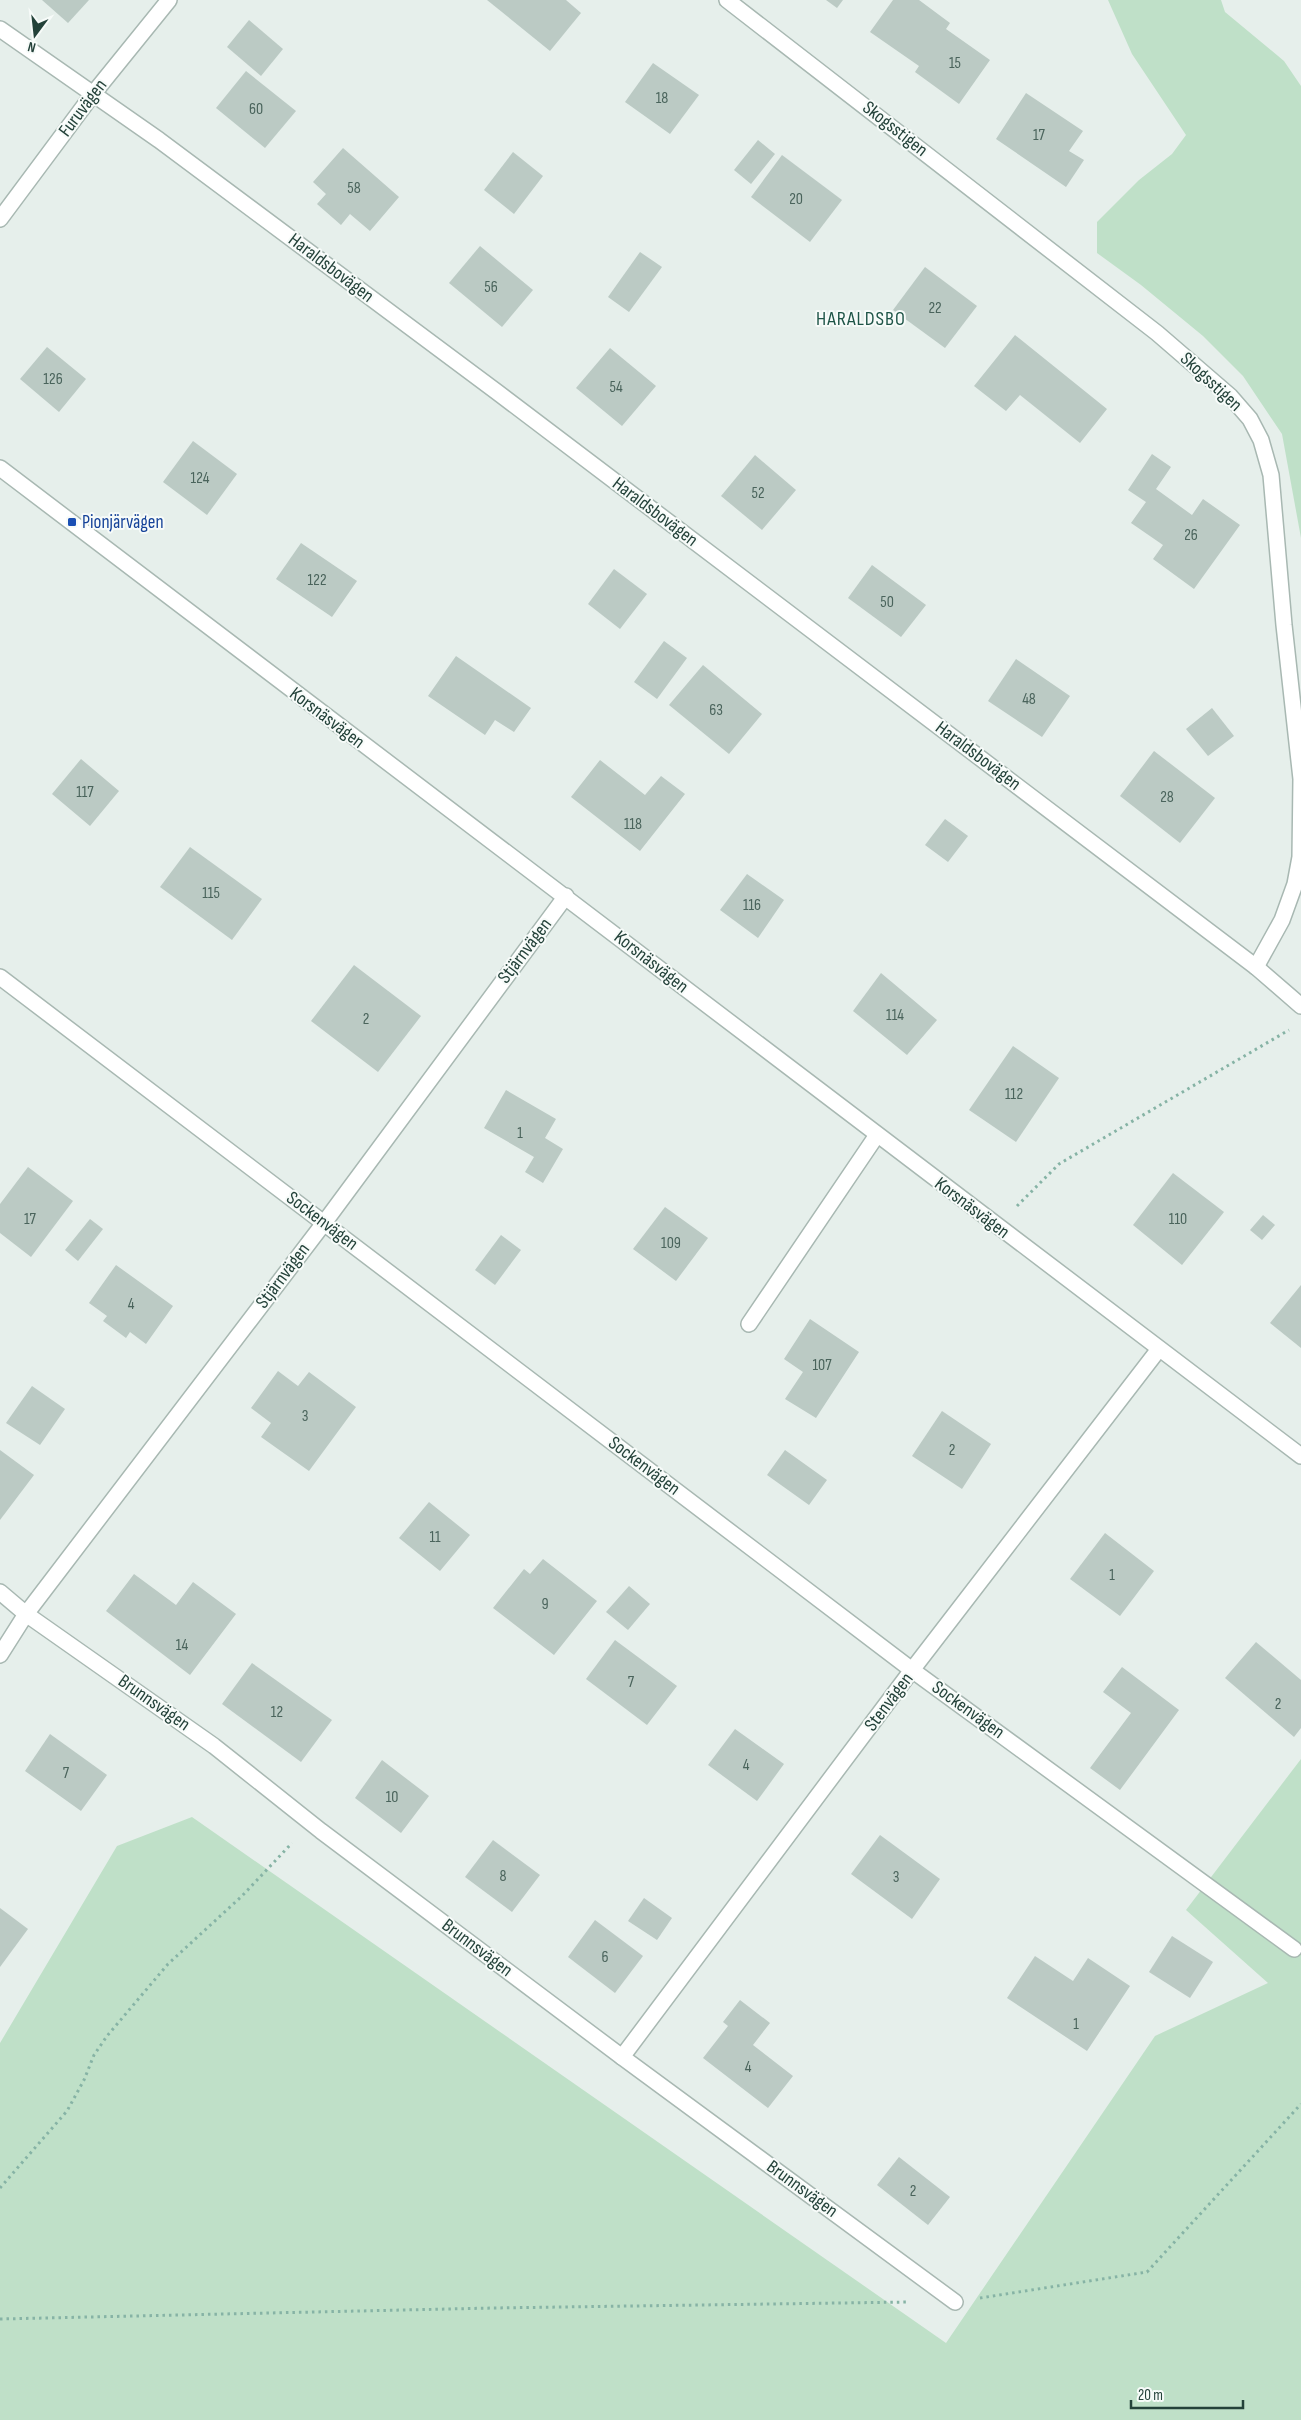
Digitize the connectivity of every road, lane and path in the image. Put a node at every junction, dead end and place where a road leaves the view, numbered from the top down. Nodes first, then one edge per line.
1 (169, 0) edge
2 (728, 0) edge
3 (0, 28) edge
4 (93, 94) junction
5 (0, 219) edge
6 (0, 468) edge
7 (566, 896) junction
8 (1256, 967) junction
9 (0, 977) edge
10 (1301, 1006) edge
11 (1293, 1028) dead end
12 (877, 1135) junction
13 (324, 1223) junction
14 (1000, 1229) junction
15 (748, 1324) dead end
16 (1159, 1349) junction
17 (1301, 1456) edge
18 (0, 1592) edge
19 (26, 1614) junction
20 (0, 1655) edge
21 (912, 1670) junction
22 (312, 1823) junction
23 (1294, 1949) dead end
24 (622, 2057) junction
25 (1301, 2104) edge
26 (0, 2188) edge
27 (955, 2302) junction
28 (0, 2318) edge

1 - 4 street, Furuvägen
2 - 8 street, Skogsstigen
3 - 4 street, Haraldsbovägen
4 - 5 street, Furuvägen
4 - 8 street, Haraldsbovägen
6 - 7 street, Korsnäsvägen
7 - 12 street, Korsnäsvägen
7 - 13 street, Stjärnvägen
8 - 10 street, Haraldsbovägen
9 - 13 street, Sockenvägen
11 - 14 path
12 - 14 street, Korsnäsvägen
12 - 15 street
13 - 19 street, Stjärnvägen
13 - 21 street, Sockenvägen
14 - 16 street, Korsnäsvägen
16 - 17 street, Korsnäsvägen
16 - 21 street, Stenvägen
18 - 19 street, Brunnsvägen
19 - 20 street, Stjärnvägen
19 - 22 street, Brunnsvägen
21 - 23 street, Sockenvägen
21 - 24 street, Stenvägen
22 - 24 street, Brunnsvägen
22 - 26 path
24 - 27 street, Brunnsvägen
25 - 27 path
27 - 28 path

